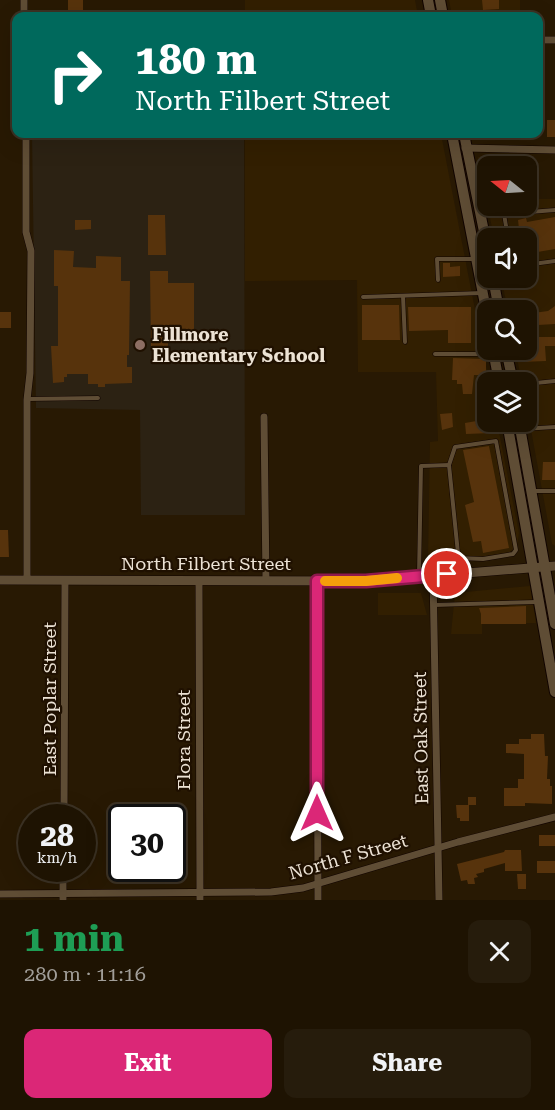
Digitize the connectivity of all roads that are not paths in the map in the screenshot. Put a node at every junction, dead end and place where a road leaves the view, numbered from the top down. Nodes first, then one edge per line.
1 (26, 138) edge
2 (453, 138) edge
3 (465, 138) edge
4 (455, 148) junction
5 (467, 148) junction
6 (555, 150) edge
7 (555, 210) edge
8 (483, 228) edge
9 (506, 228) edge
10 (476, 258) junction
11 (555, 261) edge
12 (537, 263) edge
13 (438, 280) dead end
14 (482, 293) junction
15 (403, 296) junction
16 (363, 297) dead end
17 (484, 300) edge
18 (405, 342) dead end
19 (477, 353) edge
20 (435, 354) dead end
21 (555, 381) edge
22 (537, 383) edge
23 (98, 398) dead end
24 (27, 399) junction
25 (264, 417) dead end
26 (537, 426) edge
27 (555, 427) edge
28 (509, 432) edge
29 (521, 432) edge
30 (523, 444) junction
31 (511, 446) junction
32 (498, 448) junction
33 (449, 465) junction
34 (532, 491) junction
35 (555, 491) edge
36 (533, 529) junction
37 (513, 532) junction
38 (459, 558) junction
39 (545, 567) edge
40 (460, 574) junction
41 (434, 575) junction
42 (419, 576) junction
43 (0, 580) edge
44 (27, 580) junction
45 (65, 580) junction
46 (199, 581) junction
47 (266, 581) junction
48 (317, 581) junction
49 (549, 601) edge
50 (434, 605) junction
51 (555, 624) edge
52 (550, 638) edge
53 (555, 692) edge
54 (64, 804) edge
55 (555, 818) edge
56 (438, 847) junction
57 (318, 882) junction
58 (0, 894) edge
59 (200, 896) edge
60 (63, 897) edge
61 (318, 900) edge
62 (438, 900) edge

1 - 24 street
2 - 4 main road
3 - 5 main road
4 - 5 street
4 - 10 main road
5 - 6 street
5 - 8 main road
7 - 9 lane
10 - 13 lane
10 - 14 main road
11 - 12 lane
14 - 15 lane
14 - 17 main road
15 - 16 lane
15 - 18 lane
19 - 20 lane
21 - 22 lane
23 - 24 lane
24 - 44 street
25 - 47 street
26 - 27 lane
28 - 31 main road
29 - 30 main road
30 - 31 lane
30 - 34 main road
31 - 32 lane
31 - 36 main road
32 - 33 lane
32 - 37 lane
33 - 38 lane
33 - 42 lane
34 - 35 lane
34 - 36 main road
36 - 37 lane
36 - 39 main road
37 - 38 lane
38 - 40 lane
39 - 40 street, North Filbert Street
39 - 49 main road
40 - 41 street, North Filbert Street
41 - 42 street, North Filbert Street
41 - 50 street, East Oak Street
42 - 48 street, North Filbert Street
43 - 44 street, North Filbert Street
44 - 45 street, North Filbert Street
45 - 46 street, North Filbert Street
45 - 54 street, East Poplar Street
46 - 47 street, North Filbert Street
46 - 59 street, Flora Street
47 - 48 street, North Filbert Street
48 - 57 street
49 - 50 lane
49 - 51 main road
49 - 52 main road
50 - 56 street, East Oak Street
52 - 53 main road
55 - 56 street, North F Street
56 - 57 street, North F Street
56 - 62 street, East Oak Street
57 - 59 street, North F Street
57 - 61 street
58 - 60 street, North F Street
59 - 60 street, North F Street

